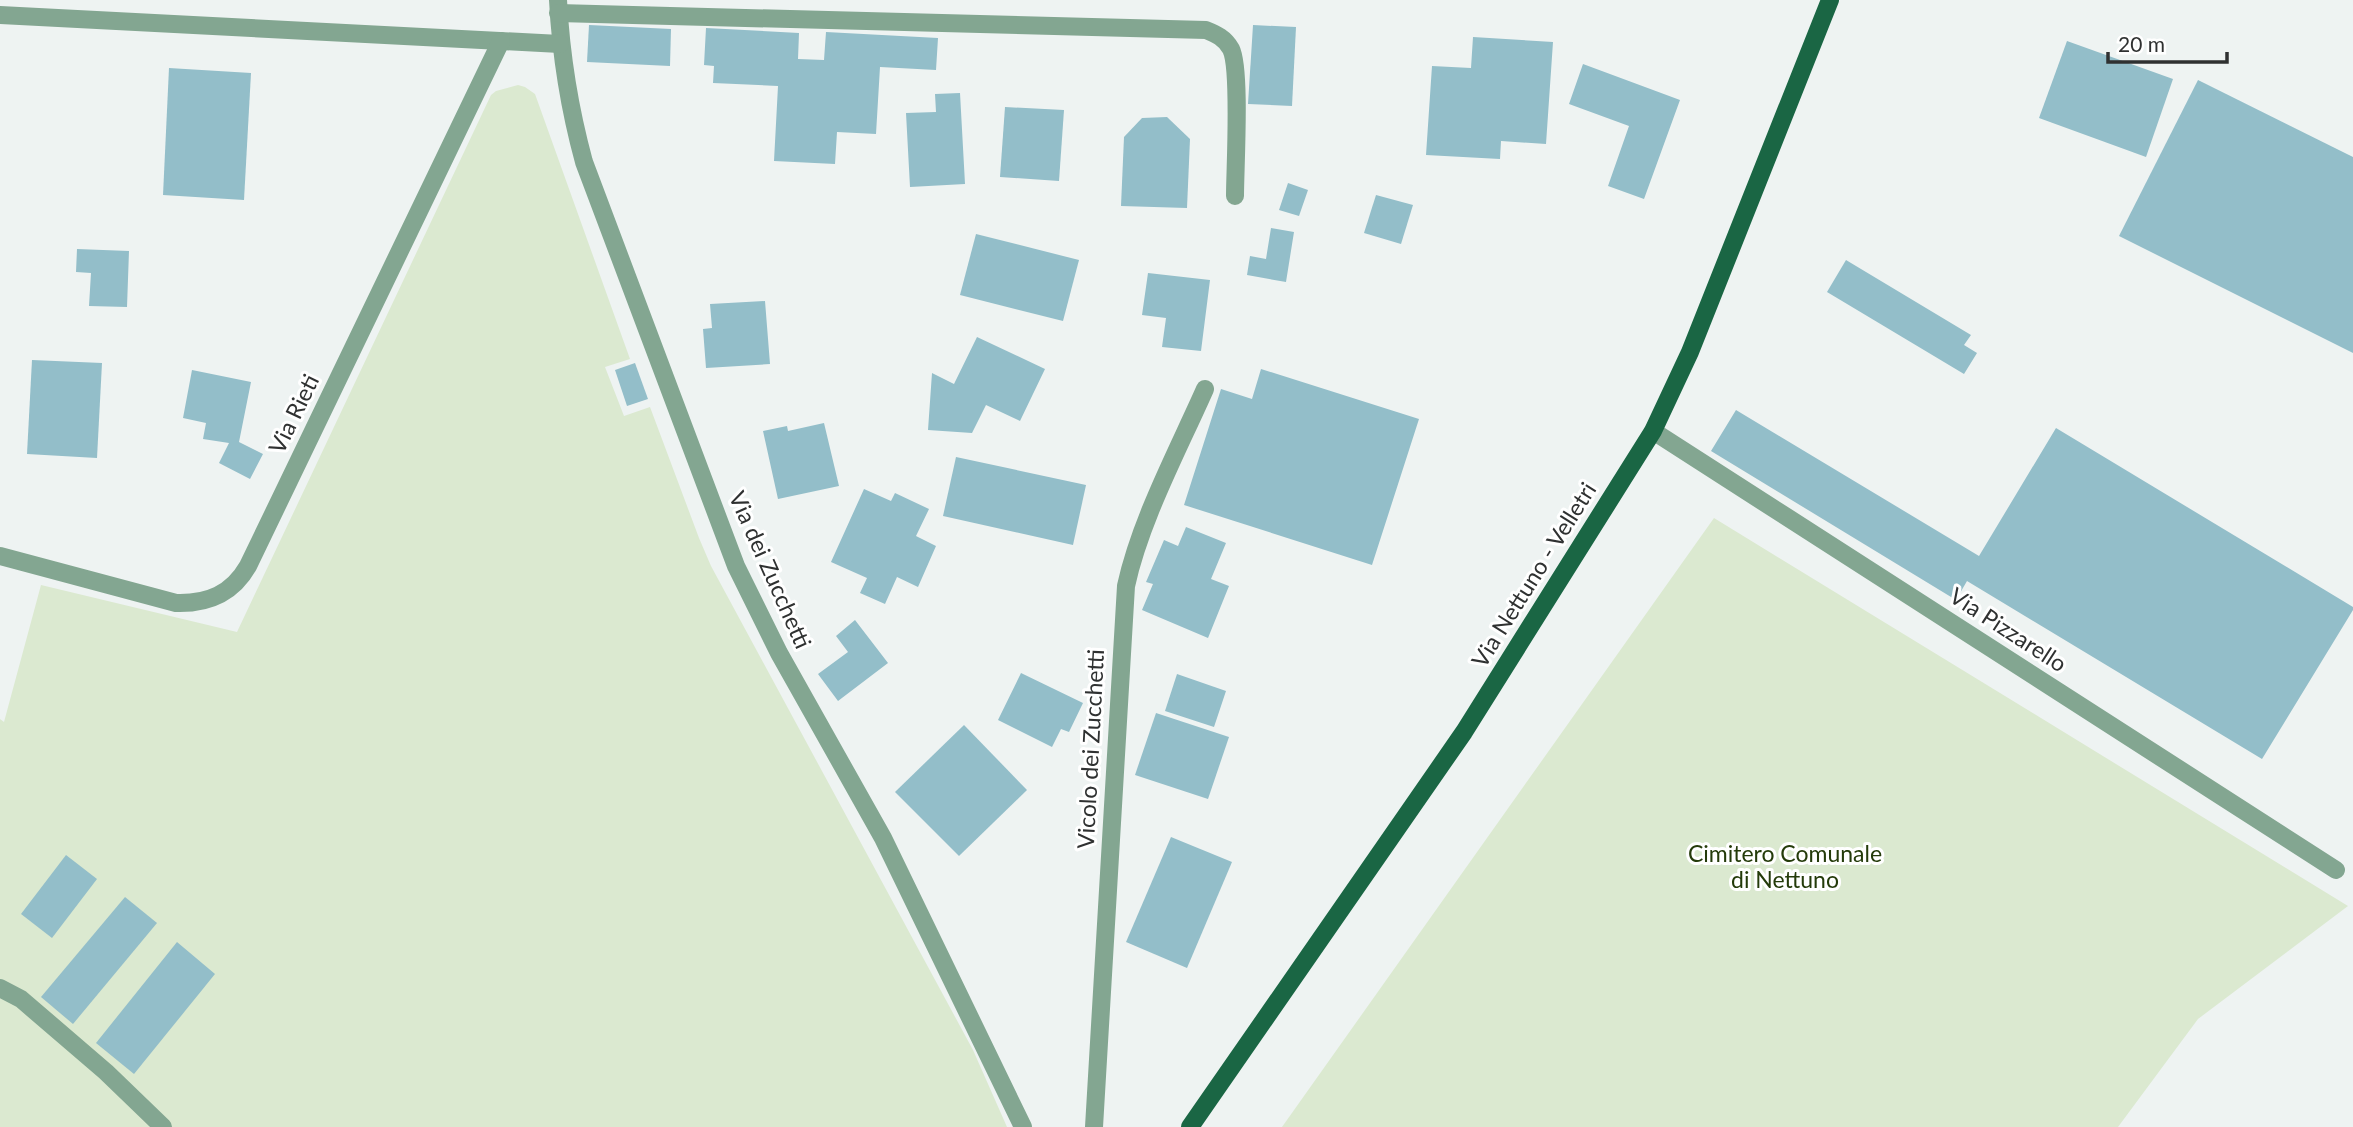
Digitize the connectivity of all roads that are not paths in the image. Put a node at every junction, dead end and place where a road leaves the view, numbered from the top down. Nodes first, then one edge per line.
1 (1830, 0) edge
2 (558, 7) edge
3 (0, 15) edge
4 (500, 41) junction
5 (561, 44) junction
6 (1235, 196) dead end
7 (1205, 388) dead end
8 (1653, 431) junction
9 (0, 556) edge
10 (2336, 870) dead end
11 (0, 988) edge
12 (163, 1127) edge
13 (1023, 1127) edge
14 (1094, 1127) edge
15 (1189, 1127) edge

1 - 8 main road, Via Nettuno - Velletri
2 - 5 street, Via dei Zucchetti
2 - 6 street
3 - 4 street
4 - 5 street
4 - 9 street, Via Rieti
5 - 13 street, Via dei Zucchetti
7 - 14 street, Vicolo dei Zucchetti
8 - 10 street, Via Pizzarello
8 - 15 main road, Via Nettuno - Velletri
11 - 12 street

